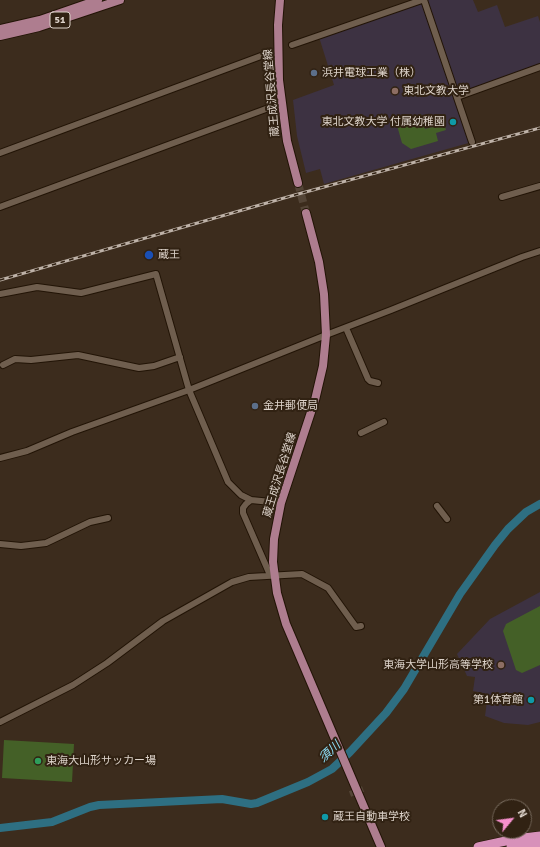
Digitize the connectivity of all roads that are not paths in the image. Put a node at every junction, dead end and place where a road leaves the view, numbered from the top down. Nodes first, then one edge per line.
1 (98, 0) edge
2 (120, 0) edge
3 (280, 0) edge
4 (423, 0) edge
5 (0, 29) edge
6 (0, 36) edge
7 (292, 45) dead end
8 (269, 53) dead end
9 (540, 67) edge
10 (457, 97) junction
11 (274, 106) dead end
12 (472, 142) dead end
13 (0, 152) edge
14 (298, 183) tunnel mouth
15 (540, 186) edge
16 (502, 197) dead end
17 (0, 207) edge
18 (306, 213) tunnel mouth
19 (540, 251) edge
20 (0, 294) edge
21 (346, 328) junction
22 (326, 335) junction
23 (180, 357) junction
24 (3, 365) dead end
25 (378, 383) dead end
26 (189, 390) junction
27 (384, 422) dead end
28 (360, 433) dead end
29 (0, 458) edge
30 (251, 500) junction
31 (281, 503) junction
32 (438, 506) dead end
33 (108, 518) dead end
34 (447, 519) dead end
35 (0, 544) edge
36 (272, 576) junction
37 (361, 626) dead end
38 (0, 722) edge
39 (540, 836) edge
40 (540, 843) edge
41 (381, 847) edge
42 (478, 847) edge
43 (511, 847) edge

1 - 5 main road, 51
2 - 6 main road, 51
3 - 14 main road, 蔵王成沢長谷堂線
4 - 7 street
4 - 10 street
8 - 13 street
9 - 10 street
10 - 12 street
11 - 17 street
15 - 16 street
18 - 22 main road, 蔵王成沢長谷堂線
19 - 21 street
20 - 23 street
21 - 22 street
21 - 25 street
22 - 26 street
22 - 31 main road, 蔵王成沢長谷堂線
23 - 24 street
23 - 26 street
26 - 29 street
26 - 30 street
27 - 28 street
30 - 31 street
30 - 36 street
31 - 36 main road, 蔵王成沢長谷堂線
32 - 34 street
33 - 35 street
36 - 37 street
36 - 38 street
36 - 41 main road, 蔵王成沢長谷堂線
39 - 42 highway
40 - 43 highway

